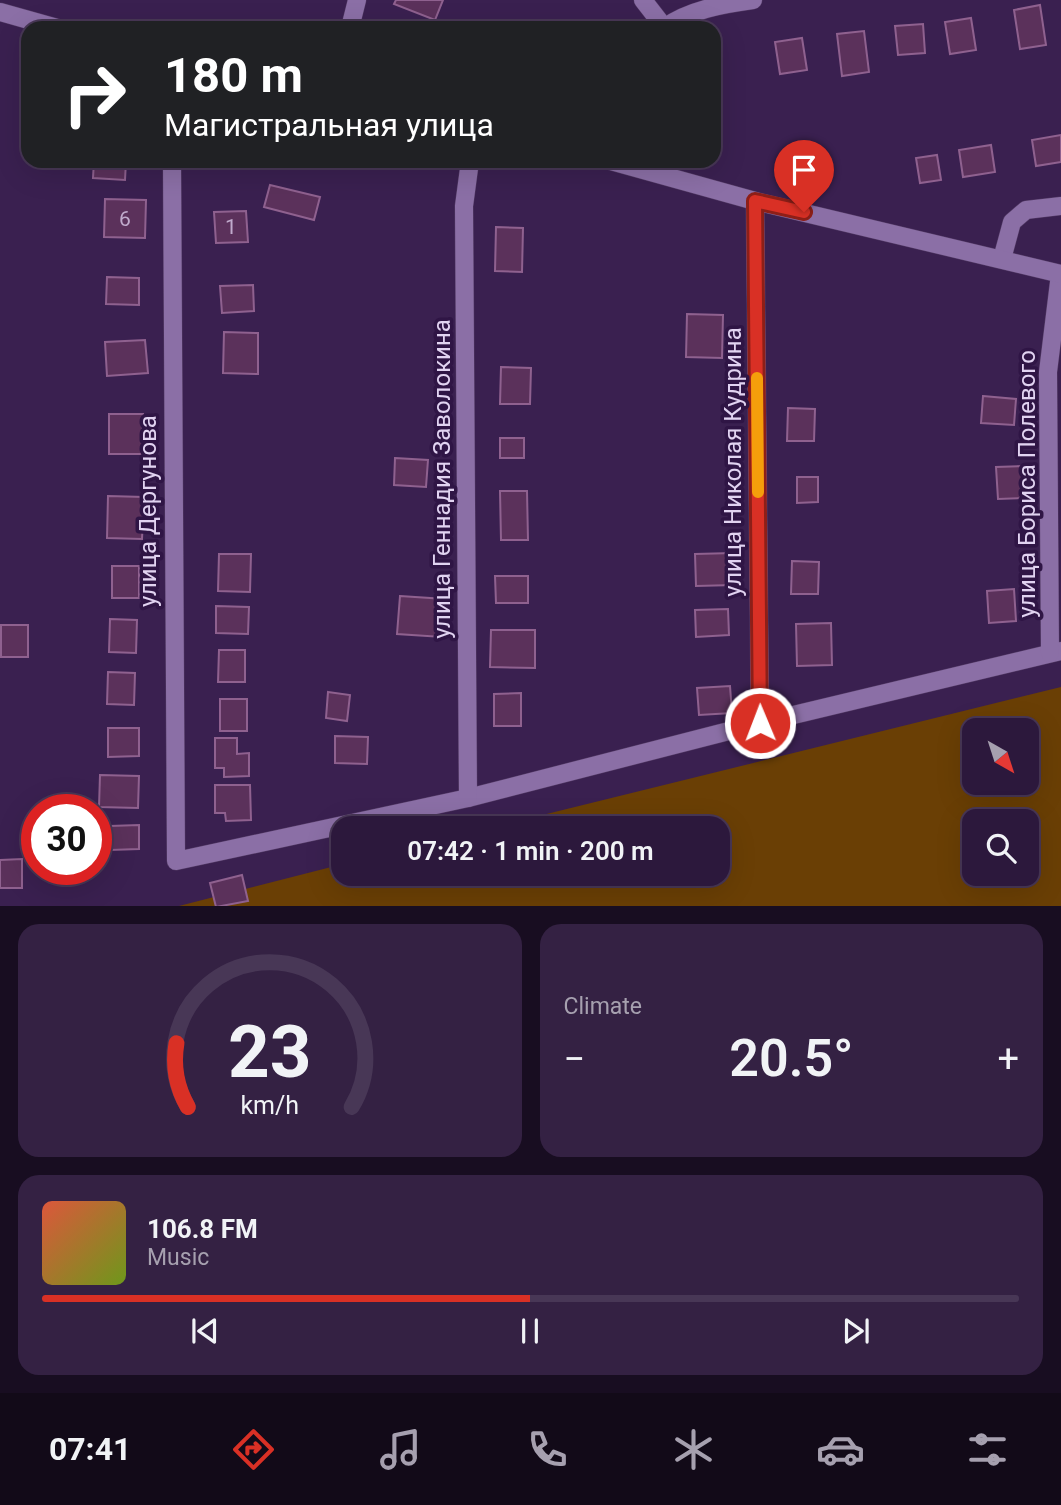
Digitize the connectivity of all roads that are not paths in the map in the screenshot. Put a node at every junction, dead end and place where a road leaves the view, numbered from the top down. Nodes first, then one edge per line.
1 (357, 0) edge
2 (643, 0) edge
3 (753, 0) edge
4 (0, 12) edge
5 (32, 21) edge
6 (352, 21) edge
7 (659, 21) edge
8 (677, 21) edge
9 (172, 168) edge
10 (469, 168) edge
11 (640, 168) edge
12 (755, 201) junction
13 (1061, 206) edge
14 (1002, 259) junction
15 (1061, 274) edge
16 (1056, 652) edge
17 (760, 723) junction
18 (468, 798) junction

1 - 6 street
2 - 7 street
3 - 8 street
4 - 5 street
9 - 18 street, улица Дергунова
10 - 18 street, улица Геннадия Заволокина
11 - 12 street
12 - 14 street
12 - 17 street, улица Николая Кудрина
13 - 14 street
14 - 15 street
15 - 16 street, улица Бориса Полевого
16 - 17 street
17 - 18 street

